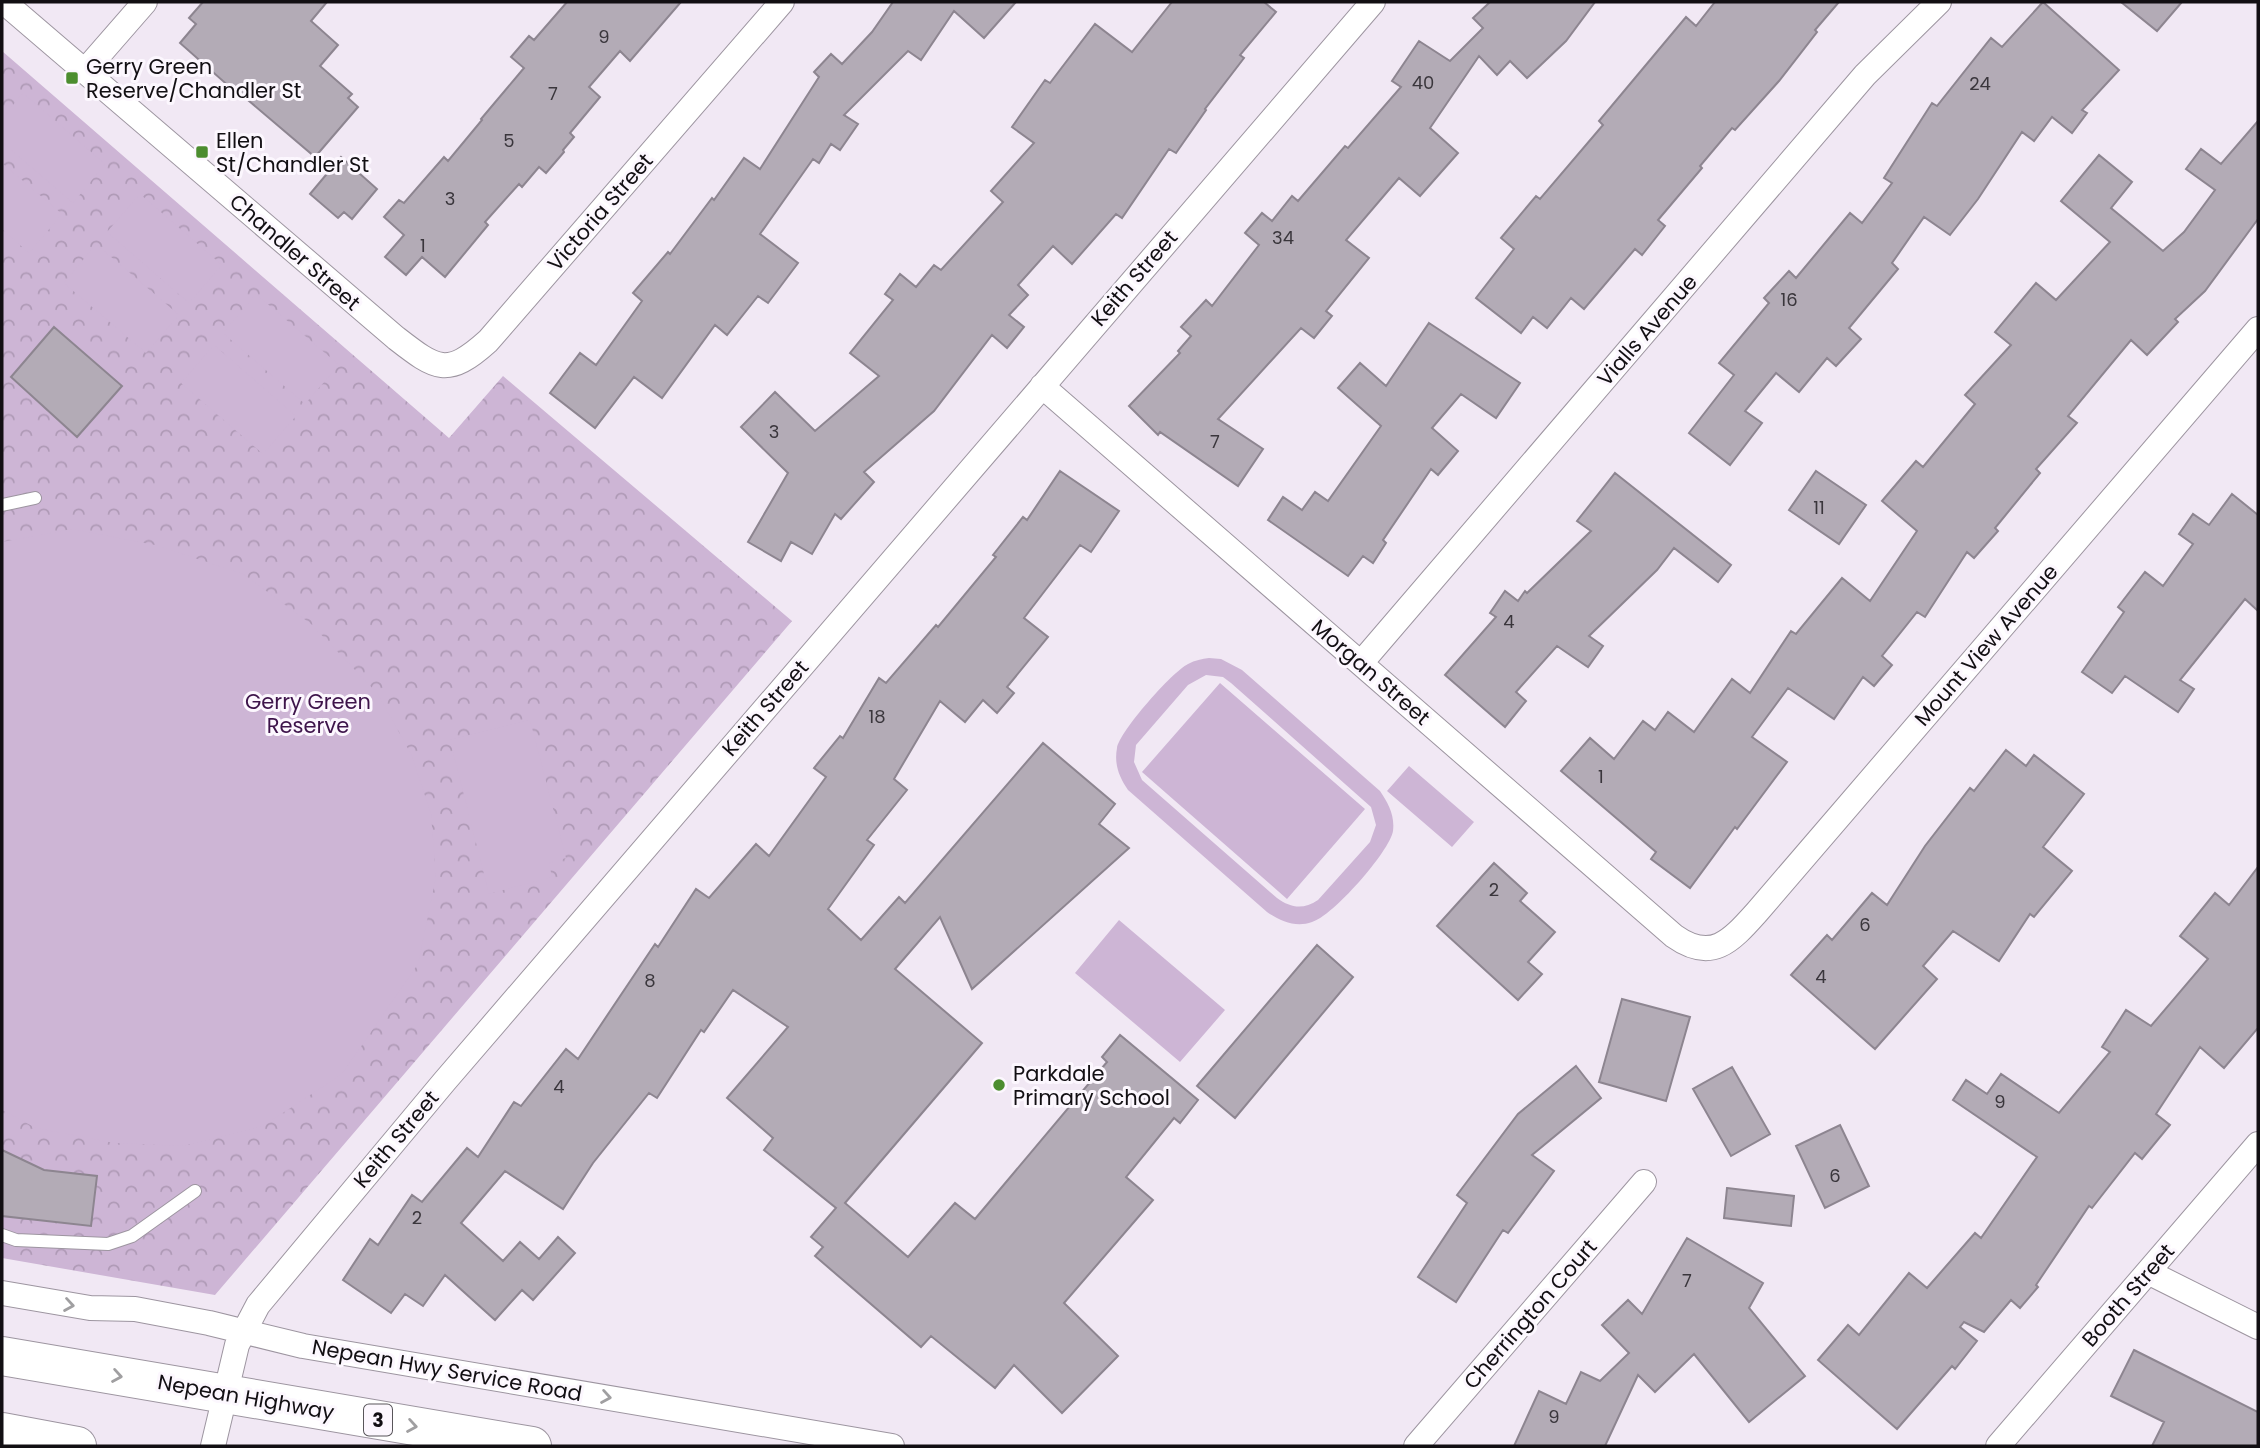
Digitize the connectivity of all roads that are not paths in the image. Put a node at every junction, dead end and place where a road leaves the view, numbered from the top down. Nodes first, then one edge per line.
1 (4, 2) edge
2 (145, 2) edge
3 (782, 2) edge
4 (1373, 2) edge
5 (1939, 2) edge
6 (85, 72) junction
7 (2258, 329) edge
8 (396, 338) joint
9 (1042, 386) junction
10 (35, 498) dead end
11 (2, 505) edge
12 (1361, 663) junction
13 (1706, 948) joint
14 (2258, 1144) edge
15 (1644, 1182) dead end
16 (195, 1191) dead end
17 (2, 1235) edge
18 (2148, 1272) junction
19 (2, 1293) edge
20 (2258, 1327) edge
21 (244, 1331) junction
22 (2, 1356) edge
23 (224, 1394) junction
24 (2, 1432) edge
25 (77, 1446) edge
26 (213, 1446) edge
27 (532, 1446) edge
28 (892, 1446) edge
29 (1416, 1446) edge
30 (1998, 1446) edge

1 - 6 street, Chandler Street
2 - 6 street
3 - 8 street, Victoria Street
4 - 9 street, Keith Street
5 - 12 street, Vialls Avenue
6 - 8 street, Chandler Street
7 - 13 street, Mount View Avenue
9 - 12 street, Morgan Street
9 - 21 street, Keith Street
10 - 11 lane
12 - 13 street, Morgan Street
14 - 18 street, Booth Street
15 - 29 street, Cherrington Court
16 - 17 lane
18 - 20 street
18 - 30 street, Booth Street
19 -> 21 street, Nepean Hwy Service Road
21 - 23 street, Keith Street
21 -> 28 street, Nepean Hwy Service Road
22 -> 23 highway, Nepean Highway / 3
23 - 26 street, Keith Street
23 -> 27 highway, Nepean Highway / 3
24 - 25 highway

